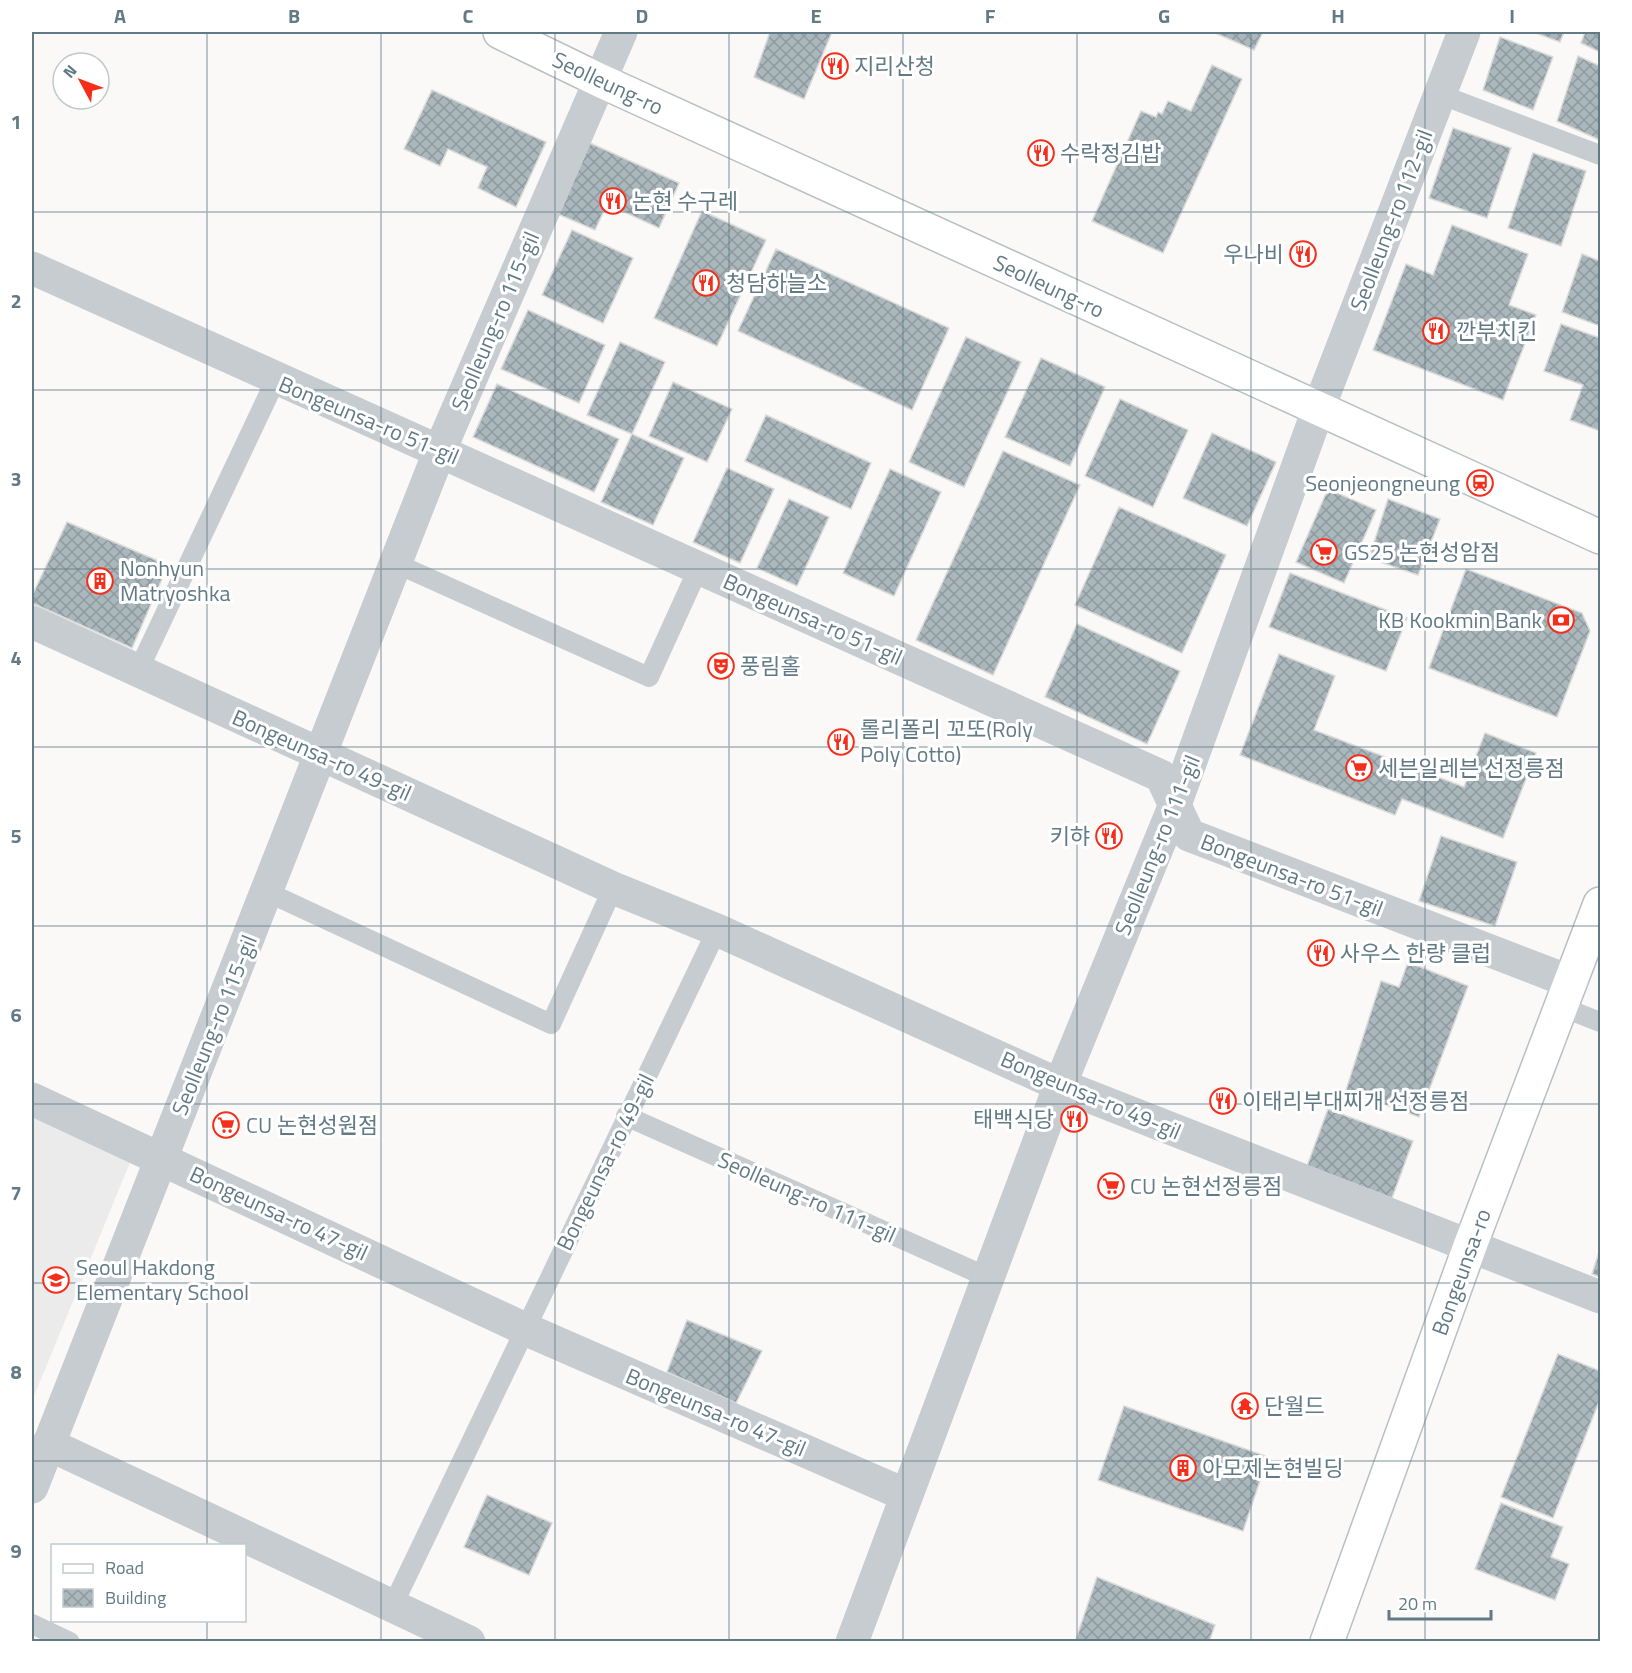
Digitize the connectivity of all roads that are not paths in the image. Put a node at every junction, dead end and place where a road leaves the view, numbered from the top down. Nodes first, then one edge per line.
1 (500, 32) edge
2 (621, 32) edge
3 (1462, 32) edge
4 (599, 80) junction
5 (1439, 94) junction
6 (1600, 155) edge
7 (32, 268) edge
8 (276, 379) junction
9 (1318, 410) junction
10 (440, 450) junction
11 (1600, 537) edge
12 (394, 563) junction
13 (699, 567) junction
14 (32, 622) edge
15 (138, 671) junction
16 (319, 754) junction
17 (1176, 802) junction
18 (614, 888) junction
19 (267, 892) junction
20 (1600, 904) edge
21 (717, 930) junction
22 (1567, 995) junction
23 (1600, 1022) edge
24 (1060, 1085) junction
25 (32, 1099) edge
26 (626, 1116) junction
27 (161, 1158) junction
28 (1470, 1246) junction
29 (987, 1277) junction
30 (1600, 1297) edge
31 (525, 1329) junction
32 (48, 1444) junction
33 (32, 1487) edge
34 (906, 1495) junction
35 (392, 1607) junction
36 (32, 1624) edge
37 (70, 1641) edge
38 (469, 1641) edge
39 (852, 1641) edge
40 (1327, 1641) edge

1 - 4 main road, Seolleung-ro
2 - 4 street, Seolleung-ro 115-gil
3 - 5 street, Seolleung-ro 112-gil
4 - 9 main road, Seolleung-ro
4 - 10 street, Seolleung-ro 115-gil
5 - 6 lane
5 - 9 street, Seolleung-ro 112-gil
7 - 8 street, Bongeunsa-ro 51-gil
8 - 10 street, Bongeunsa-ro 51-gil
8 - 15 lane
9 - 11 main road, Seolleung-ro
9 - 17 street, Seolleung-ro 111-gil
10 - 12 street, Seolleung-ro 115-gil
10 - 13 street, Bongeunsa-ro 51-gil
12 - 13 lane
12 - 16 street, Seolleung-ro 115-gil
13 - 17 street, Bongeunsa-ro 51-gil
14 - 15 street, Bongeunsa-ro 49-gil
15 - 16 street, Bongeunsa-ro 49-gil
16 - 18 street, Bongeunsa-ro 49-gil
16 - 19 street, Seolleung-ro 115-gil
17 - 22 street, Bongeunsa-ro 51-gil
17 - 24 street, Seolleung-ro 111-gil
18 - 19 lane
18 - 21 street, Bongeunsa-ro 49-gil
19 - 27 street, Seolleung-ro 115-gil
20 - 22 main road, Bongeunsa-ro
21 - 24 street, Bongeunsa-ro 49-gil
21 - 26 lane, Bongeunsa-ro 49-gil
22 - 23 lane
22 - 28 main road, Bongeunsa-ro
24 - 28 street, Bongeunsa-ro 49-gil
24 - 29 street, Seolleung-ro 111-gil
25 - 27 street, Bongeunsa-ro 47-gil
26 - 29 lane, Seolleung-ro 111-gil
26 - 31 lane, Bongeunsa-ro 49-gil
27 - 31 street, Bongeunsa-ro 47-gil
27 - 32 street, Seolleung-ro 115-gil
28 - 30 street, Bongeunsa-ro 49-gil
28 - 40 main road, Bongeunsa-ro
29 - 34 street, Seolleung-ro 111-gil
31 - 34 street, Bongeunsa-ro 47-gil
31 - 35 lane
32 - 33 street, Seolleung-ro 115-gil
32 - 35 street
34 - 39 street, Seolleung-ro 111-gil
35 - 38 street
36 - 37 lane

